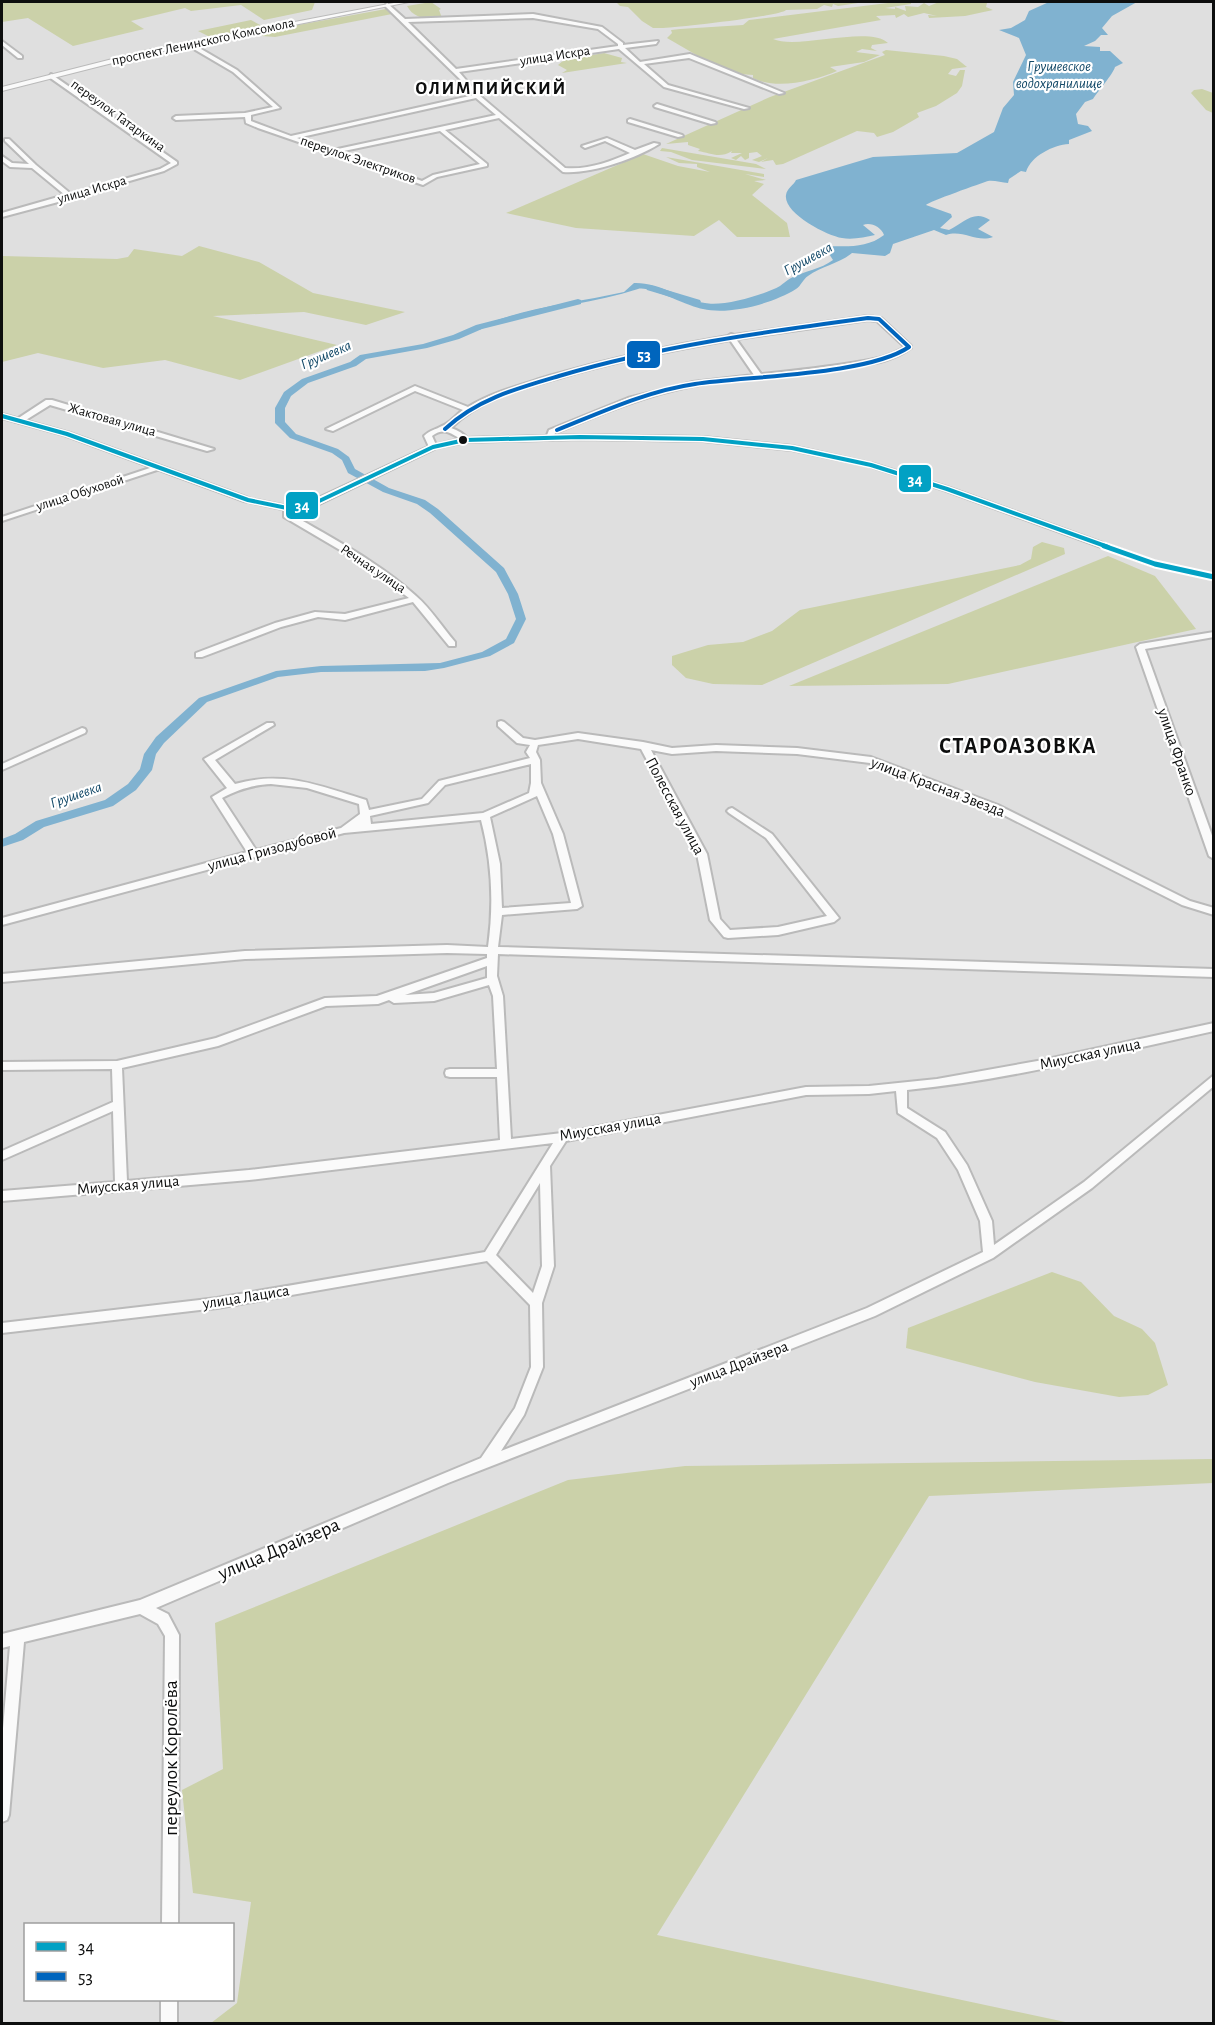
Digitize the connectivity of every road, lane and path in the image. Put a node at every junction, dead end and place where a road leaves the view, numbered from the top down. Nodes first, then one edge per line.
1 (406, 2) edge
2 (387, 5) junction
3 (403, 21) junction
4 (2, 42) edge
5 (656, 42) dead end
6 (189, 44) junction
7 (620, 47) junction
8 (20, 57) dead end
9 (641, 63) junction
10 (455, 71) junction
11 (59, 74) junction
12 (51, 76) junction
13 (2, 89) edge
14 (782, 93) dead end
15 (477, 96) junction
16 (657, 106) dead end
17 (746, 108) dead end
18 (248, 115) junction
19 (500, 116) junction
20 (176, 118) dead end
21 (630, 121) dead end
22 (713, 123) dead end
23 (441, 129) junction
24 (680, 136) dead end
25 (293, 137) junction
26 (3, 139) edge
27 (656, 144) dead end
28 (585, 146) dead end
29 (333, 152) junction
30 (634, 152) junction
31 (2, 158) edge
32 (169, 161) junction
33 (34, 166) junction
34 (71, 197) junction
35 (2, 215) edge
36 (731, 336) junction
37 (759, 377) junction
38 (468, 410) junction
39 (2, 416) edge
40 (18, 420) junction
41 (330, 429) dead end
42 (445, 429) junction
43 (550, 438) junction
44 (465, 440) junction
45 (433, 447) junction
46 (210, 449) dead end
47 (159, 468) junction
48 (287, 508) junction
49 (2, 519) edge
50 (1214, 576) edge
51 (416, 599) junction
52 (1214, 634) edge
53 (452, 644) dead end
54 (199, 655) dead end
55 (501, 724) dead end
56 (270, 725) dead end
57 (82, 731) dead end
58 (535, 743) junction
59 (643, 745) junction
60 (535, 760) junction
61 (2, 767) edge
62 (536, 783) junction
63 (232, 787) junction
64 (732, 811) dead end
65 (366, 813) junction
66 (485, 816) junction
67 (367, 828) junction
68 (344, 830) junction
69 (253, 854) junction
70 (1214, 856) edge
71 (497, 912) junction
72 (1214, 912) edge
73 (2, 921) edge
74 (493, 955) junction
75 (1214, 973) edge
76 (2, 978) edge
77 (490, 981) junction
78 (378, 1000) junction
79 (1214, 1027) edge
80 (117, 1065) junction
81 (2, 1066) edge
82 (450, 1073) dead end
83 (502, 1073) junction
84 (1214, 1079) edge
85 (901, 1087) junction
86 (118, 1104) junction
87 (562, 1137) junction
88 (506, 1142) junction
89 (2, 1156) edge
90 (545, 1167) junction
91 (121, 1186) junction
92 (2, 1196) edge
93 (989, 1255) junction
94 (489, 1256) junction
95 (536, 1303) junction
96 (2, 1328) edge
97 (485, 1463) junction
98 (141, 1607) junction
99 (18, 1637) junction
100 (2, 1641) edge
101 (2, 1815) edge
102 (170, 1923) edge
103 (169, 2001) edge
104 (169, 2024) edge

1 - 2 main road, проспект Ленинского Комсомола
2 - 3 street
2 - 6 main road, проспект Ленинского Комсомола
3 - 7 street
3 - 10 street
4 - 8 street
5 - 7 street, улица Искра
6 - 11 main road, проспект Ленинского Комсомола
6 - 18 street
7 - 9 street
7 - 10 street, улица Искра
9 - 14 street
9 - 17 street
10 - 15 street
11 - 12 main road, проспект Ленинского Комсомола
11 - 32 street, переулок Татаркина
12 - 13 main road, проспект Ленинского Комсомола
12 - 32 street, переулок Татаркина
15 - 19 street
15 - 25 street
16 - 22 street
18 - 20 street
18 - 25 street, переулок Электриков
19 - 23 street
19 - 30 street
21 - 24 street
23 - 29 street
23 - 29 street, переулок Электриков
25 - 29 street, переулок Электриков
26 - 33 street
27 - 30 street
28 - 30 street
31 - 33 street
32 - 34 street, улица Искра
33 - 34 street
34 - 35 street, улица Искра
36 - 37 street
36 - 37 street
36 - 38 street
37 - 43 street
38 - 41 street
38 - 42 street
39 - 40 main road
40 - 46 street, Жактовая улица
40 - 47 main road
42 - 44 street
42 - 45 street
43 - 44 main road
43 - 50 main road
44 - 45 main road
45 - 48 main road
47 - 48 main road
47 - 49 street, улица Обуховой
48 - 51 street, Речная улица
51 - 53 street, Речная улица
51 - 54 street
52 - 70 street, улица Франко
55 - 58 street
56 - 63 street
57 - 61 street
58 - 59 street, улица Красная Звезда
58 - 60 street
59 - 64 street, Полесская улица
59 - 72 street, улица Красная Звезда
60 - 62 street
60 - 65 street
62 - 66 street, улица Гризодубовой
62 - 71 street
63 - 65 street
63 - 69 street
65 - 67 street
65 - 68 street
66 - 67 street, улица Гризодубовой
66 - 71 street
67 - 68 street, улица Гризодубовой
68 - 69 street, улица Гризодубовой
69 - 73 street, улица Гризодубовой
71 - 74 street
74 - 75 street
74 - 76 street
74 - 77 street
74 - 78 street
77 - 78 street
77 - 83 street
78 - 80 street
79 - 85 street, Миусская улица
80 - 81 street
80 - 86 street
82 - 83 street
83 - 88 street
84 - 93 street, улица Драйзера
85 - 87 street, Миусская улица
85 - 93 street
86 - 89 street
86 - 91 street
87 - 88 street, Миусская улица
87 - 90 street
88 - 91 street, Миусская улица
90 - 94 street
90 - 95 street
91 - 92 street, Миусская улица
93 - 97 street, улица Драйзера
94 - 95 street
94 - 96 street, улица Лациса
95 - 97 street
97 - 98 street, улица Драйзера
98 - 99 street, улица Драйзера
98 - 102 street, переулок Королёва
99 - 100 street, улица Драйзера
99 - 101 street
103 - 104 street

